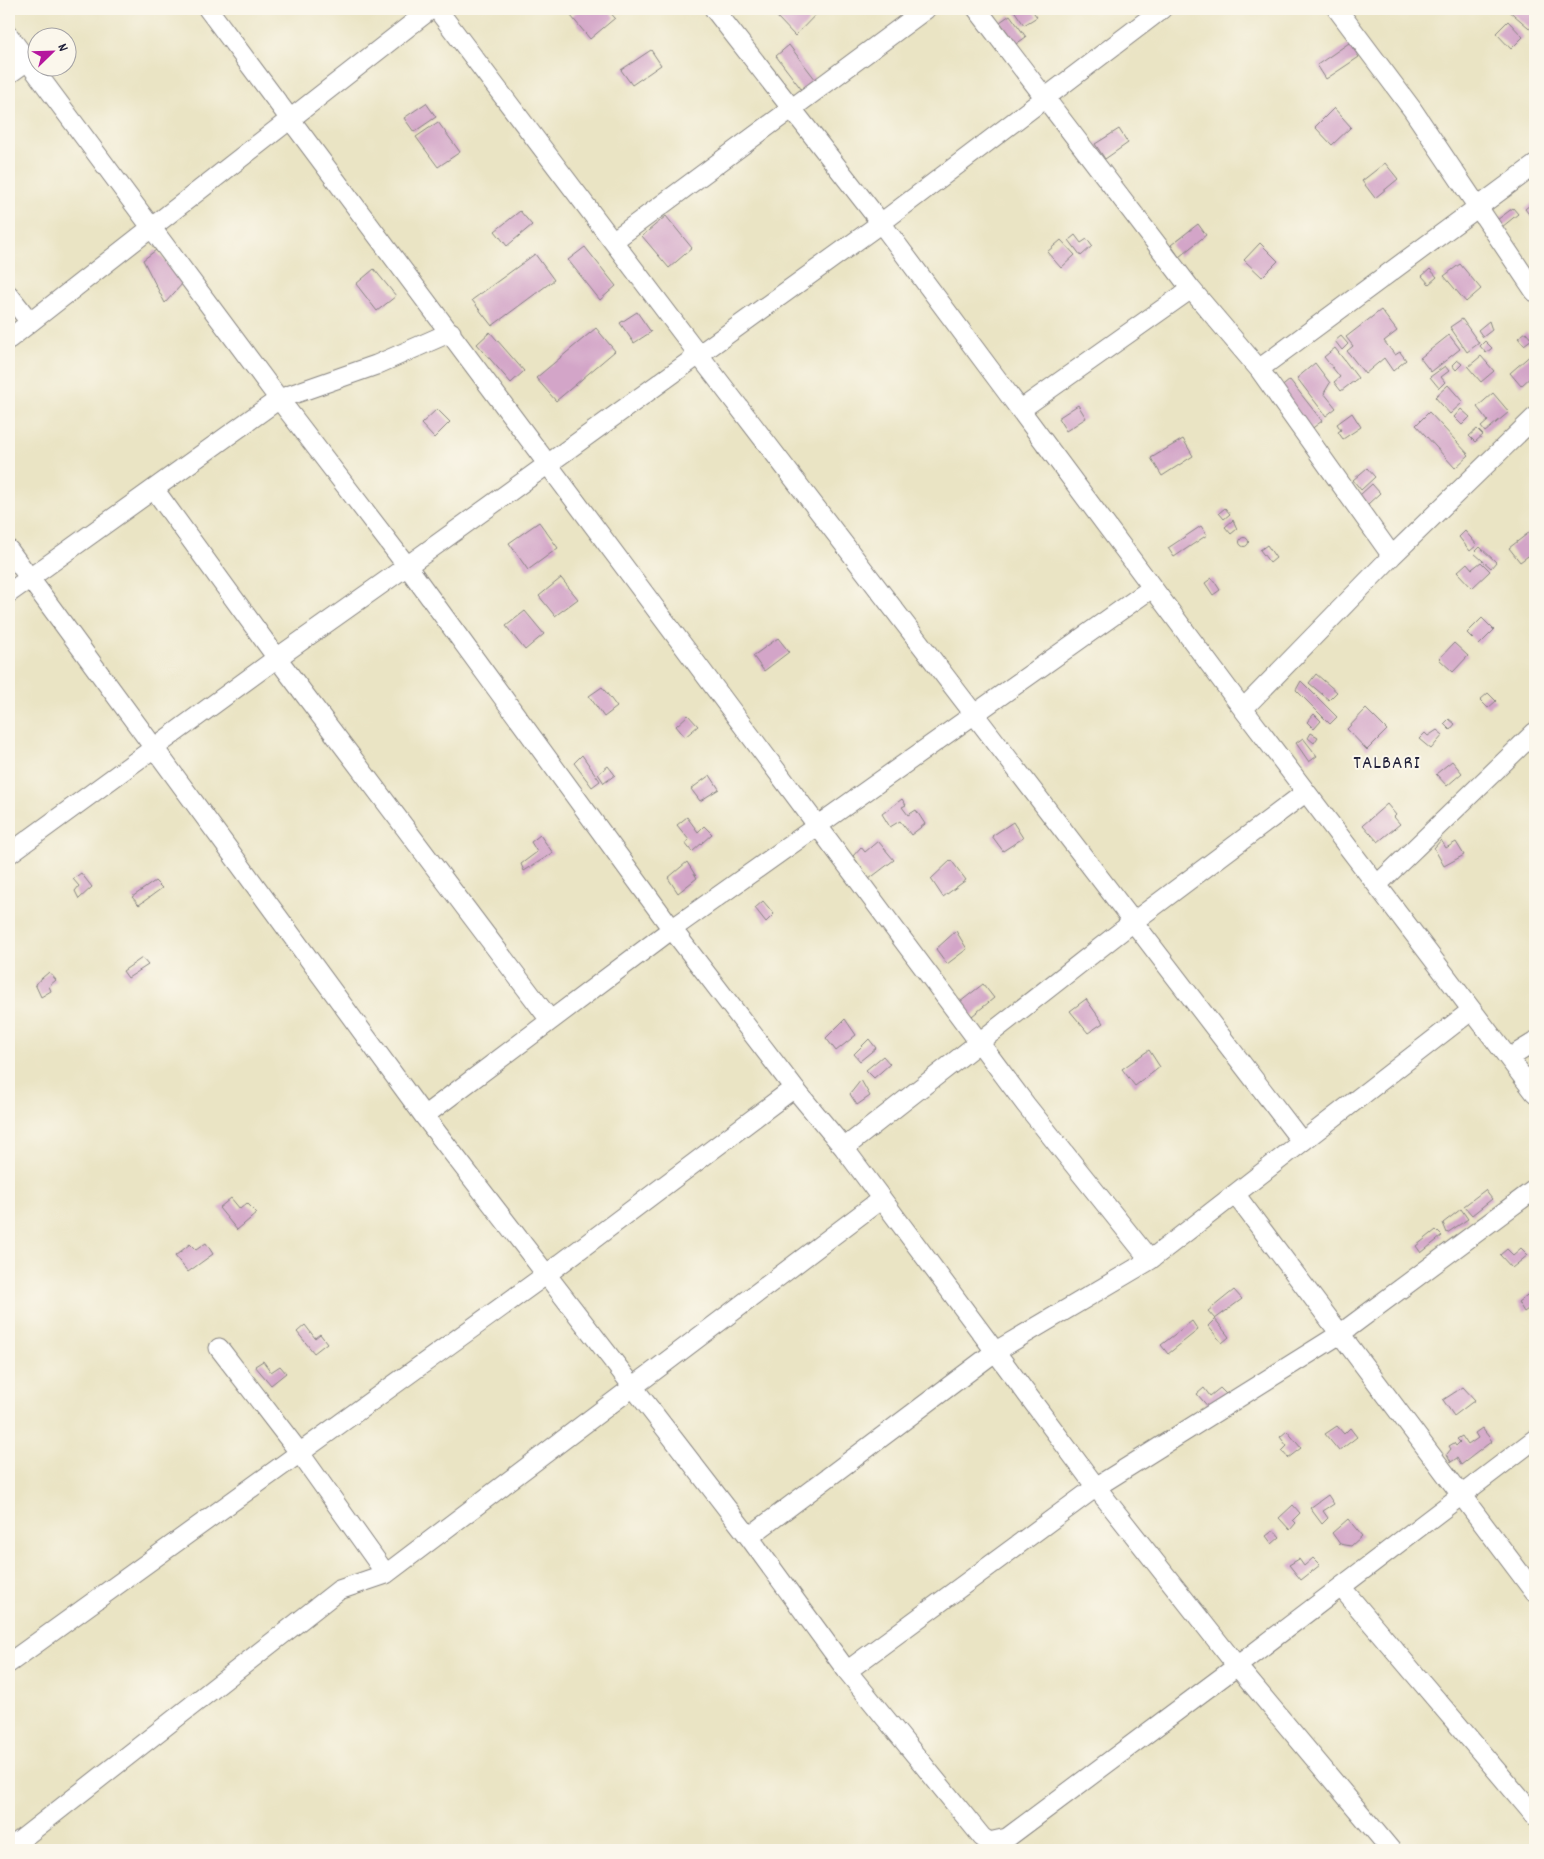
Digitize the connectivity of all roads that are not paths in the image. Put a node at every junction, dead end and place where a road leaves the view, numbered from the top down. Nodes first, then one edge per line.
1 (208, 9) edge
2 (431, 9) edge
3 (437, 9) edge
4 (714, 9) edge
5 (926, 9) edge
6 (977, 9) edge
7 (1162, 9) edge
8 (1337, 9) edge
9 (9, 36) edge
10 (27, 61) junction
11 (9, 74) edge
12 (1045, 98) junction
13 (792, 110) junction
14 (290, 117) junction
15 (1535, 165) edge
16 (1476, 207) junction
17 (880, 223) junction
18 (151, 227) junction
19 (612, 241) junction
20 (1191, 289) junction
21 (1535, 292) edge
22 (9, 295) edge
23 (30, 322) junction
24 (450, 332) junction
25 (9, 339) edge
26 (699, 355) junction
27 (1259, 369) junction
28 (279, 399) junction
29 (1020, 410) junction
30 (1535, 417) edge
31 (547, 463) junction
32 (154, 488) junction
33 (9, 550) edge
34 (1392, 556) junction
35 (407, 566) junction
36 (29, 578) junction
37 (1152, 588) junction
38 (9, 593) edge
39 (277, 658) junction
40 (1243, 709) junction
41 (974, 714) junction
42 (1535, 732) edge
43 (153, 748) junction
44 (1306, 792) junction
45 (818, 825) junction
46 (9, 854) edge
47 (1377, 885) junction
48 (1133, 922) junction
49 (672, 929) junction
50 (1472, 1010) junction
51 (550, 1020) junction
52 (1535, 1042) edge
53 (980, 1043) junction
54 (1509, 1058) junction
55 (794, 1088) junction
56 (1535, 1093) edge
57 (424, 1116) junction
58 (1302, 1142) junction
59 (844, 1148) junction
60 (1535, 1188) edge
61 (1235, 1194) junction
62 (880, 1200) junction
63 (1150, 1260) junction
64 (547, 1274) junction
65 (1340, 1334) junction
66 (219, 1348) dead end
67 (996, 1351) junction
68 (634, 1386) junction
69 (1535, 1439) edge
70 (299, 1452) junction
71 (1096, 1487) junction
72 (1461, 1495) junction
73 (749, 1537) junction
74 (386, 1574) junction
75 (1342, 1587) junction
76 (1535, 1592) edge
77 (9, 1663) edge
78 (1237, 1666) junction
79 (847, 1671) junction
80 (1535, 1816) edge
81 (9, 1848) edge
82 (1391, 1850) edge

1 - 14 street
2 - 14 street
3 - 19 street
4 - 13 street
5 - 13 street
6 - 12 street
7 - 12 street
8 - 16 street
9 - 10 street
10 - 11 street
10 - 18 street
12 - 17 street
12 - 20 street
13 - 17 street
13 - 19 street
14 - 18 street
14 - 24 street
15 - 16 street
16 - 21 street
16 - 27 street
17 - 26 street
17 - 29 street
18 - 23 street
18 - 28 street
19 - 26 street
20 - 27 street
20 - 29 street
22 - 23 street
23 - 25 street
24 - 28 street
24 - 31 street
26 - 31 street
26 - 41 street
27 - 34 street
28 - 32 street
28 - 35 street
29 - 37 street
30 - 34 street
31 - 35 street
31 - 45 street
32 - 36 street
32 - 39 street
33 - 36 street
34 - 40 street
35 - 39 street
35 - 49 street
36 - 38 street
36 - 43 street
37 - 40 street
37 - 41 street
39 - 43 street
39 - 51 street
40 - 44 street
41 - 45 street
41 - 48 street
42 - 47 street
43 - 46 street
43 - 57 street
44 - 47 street
44 - 48 street
45 - 49 street
45 - 53 street
47 - 50 street
48 - 53 street
48 - 58 street
49 - 51 street
49 - 55 street
50 - 54 street
50 - 58 street
51 - 57 street
52 - 54 street
53 - 59 street
53 - 63 street
54 - 56 street
55 - 59 street
55 - 64 street
57 - 64 street
58 - 61 street
59 - 62 street
60 - 65 street
61 - 63 street
61 - 65 street
62 - 67 street
62 - 68 street
63 - 67 street
64 - 68 street
64 - 70 street
65 - 71 street
65 - 72 street
66 - 70 street
67 - 71 street
67 - 73 street
68 - 73 street
68 - 74 street
69 - 72 street
70 - 74 street
70 - 77 street
71 - 78 street
71 - 79 street
72 - 75 street
72 - 76 street
73 - 79 street
74 - 81 street
75 - 78 street
75 - 80 street
78 - 79 street
78 - 82 street

